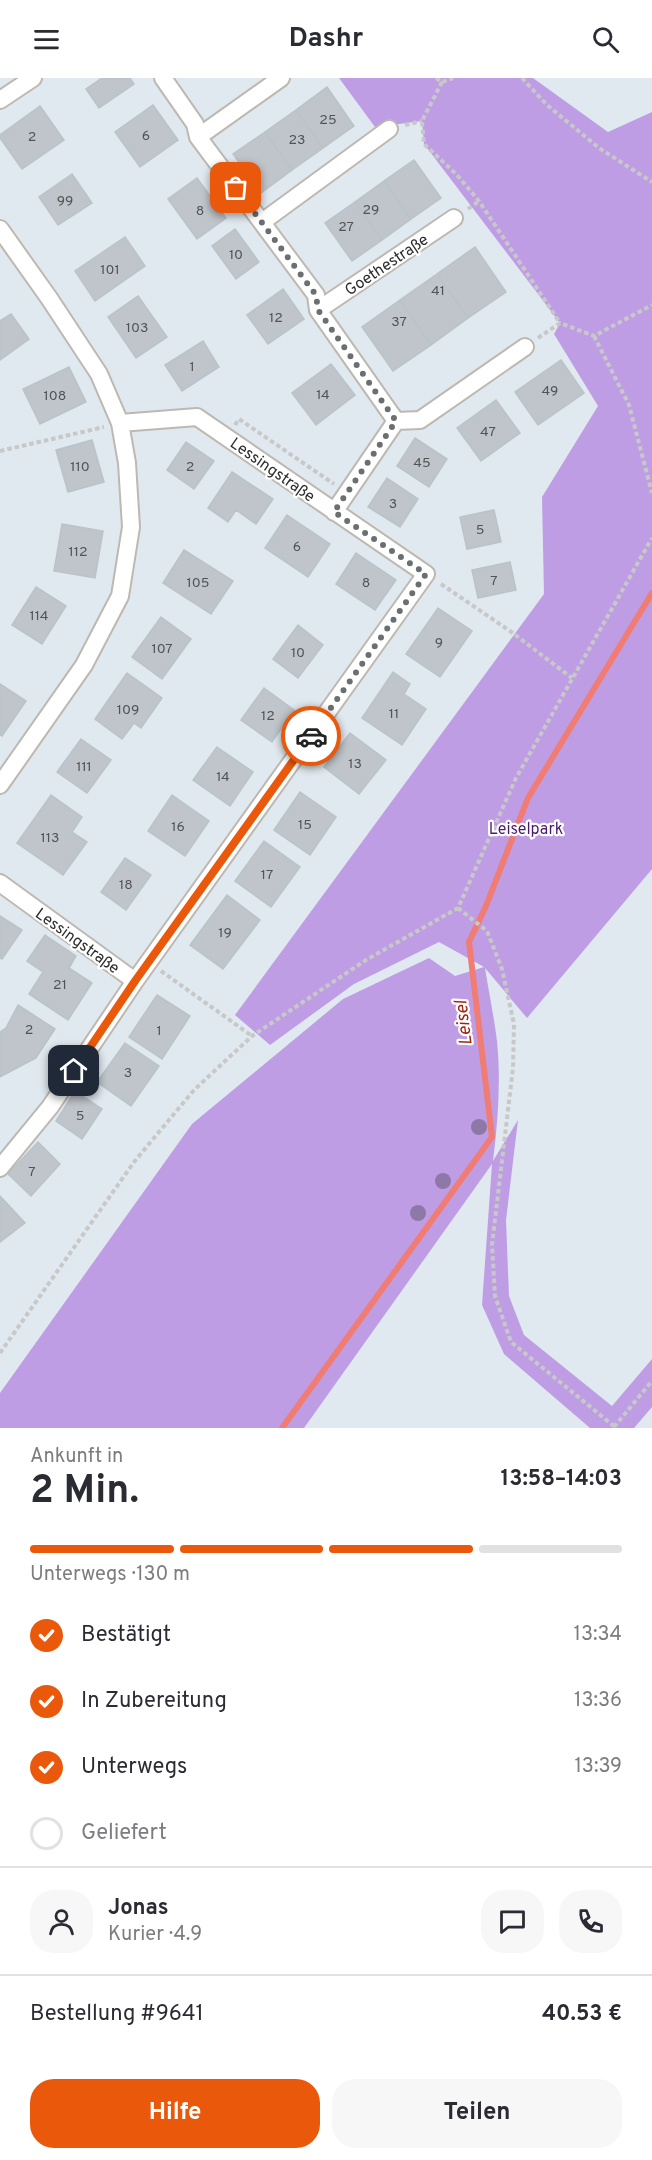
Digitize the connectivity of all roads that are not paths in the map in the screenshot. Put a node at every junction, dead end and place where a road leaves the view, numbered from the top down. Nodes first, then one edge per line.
1 (33, 78) edge
2 (163, 78) edge
3 (281, 78) edge
4 (0, 100) edge
5 (390, 129) dead end
6 (198, 137) junction
7 (454, 218) dead end
8 (262, 222) junction
9 (0, 229) edge
10 (318, 310) junction
11 (525, 347) road end
12 (396, 421) junction
13 (120, 423) junction
14 (334, 512) junction
15 (0, 785) edge
16 (0, 884) edge
17 (135, 981) junction
18 (0, 1168) edge

1 - 4 street
2 - 6 street
3 - 6 street
5 - 8 street
6 - 8 street
7 - 10 street, Goethestraße
8 - 10 street
9 - 13 street
10 - 12 street
11 - 12 street
12 - 14 street
13 - 14 street, Lessingstraße
13 - 15 street
14 - 17 street, Lessingstraße
16 - 17 street, Lessingstraße
17 - 18 street

